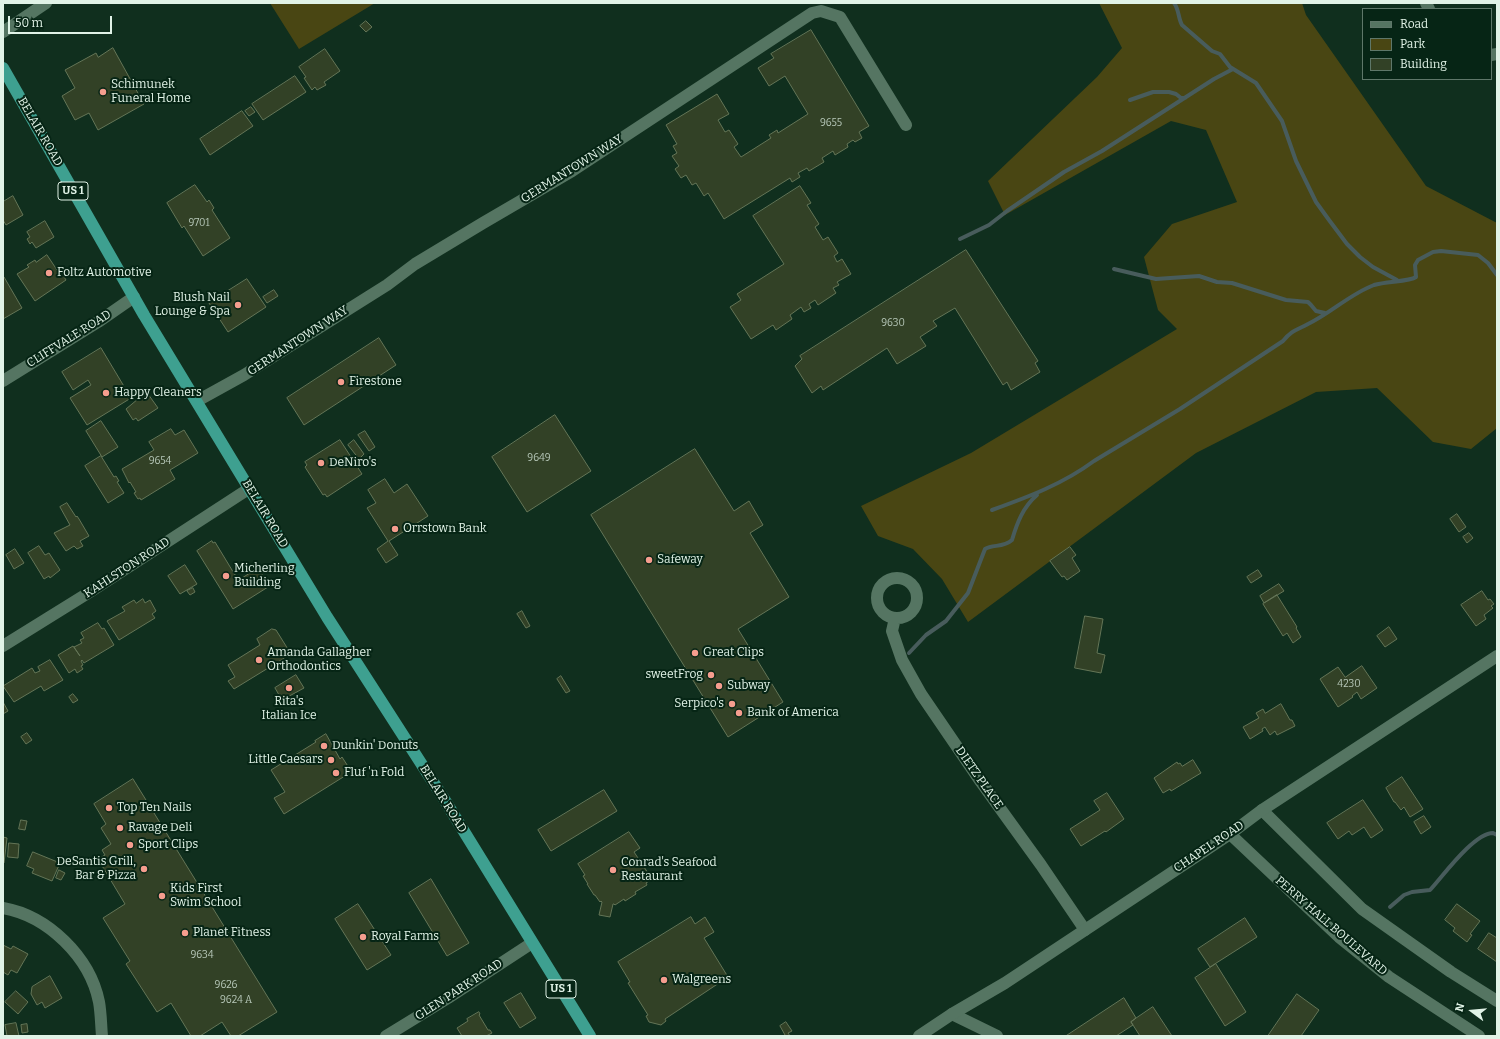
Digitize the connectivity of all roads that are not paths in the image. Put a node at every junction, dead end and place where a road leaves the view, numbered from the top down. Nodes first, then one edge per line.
1 (46, 3) edge
2 (3, 32) edge
3 (3, 68) edge
4 (906, 125) dead end
5 (134, 297) junction
6 (3, 381) edge
7 (196, 401) junction
8 (250, 488) junction
9 (895, 618) dead end
10 (3, 646) edge
11 (1497, 656) edge
12 (1262, 810) junction
13 (1230, 834) junction
14 (3, 908) edge
15 (1085, 930) junction
16 (532, 943) junction
17 (1497, 1001) edge
18 (952, 1014) junction
19 (102, 1036) edge
20 (386, 1036) edge
21 (590, 1036) edge
22 (919, 1036) edge
23 (997, 1036) edge
24 (1479, 1036) edge

1 - 2 street
3 - 5 highway, BELAIR ROAD / US 1
4 - 7 street, GERMANTOWN WAY
5 - 6 street, CLIFFVALE ROAD
5 - 7 highway, BELAIR ROAD / US 1
7 - 8 highway, BELAIR ROAD / US 1
8 - 10 street, KAHLSTON ROAD
8 - 16 highway, BELAIR ROAD / US 1
9 - 15 street, DIETZ PLACE
11 - 12 street, CHAPEL ROAD
12 - 13 street, CHAPEL ROAD
12 - 17 street
13 - 15 street, CHAPEL ROAD
13 - 24 street, PERRY HALL BOULEVARD
14 - 19 street
15 - 18 street, CHAPEL ROAD
16 - 20 street, GLEN PARK ROAD
16 - 21 highway, BELAIR ROAD / US 1
18 - 22 street, CHAPEL ROAD
18 - 23 street

